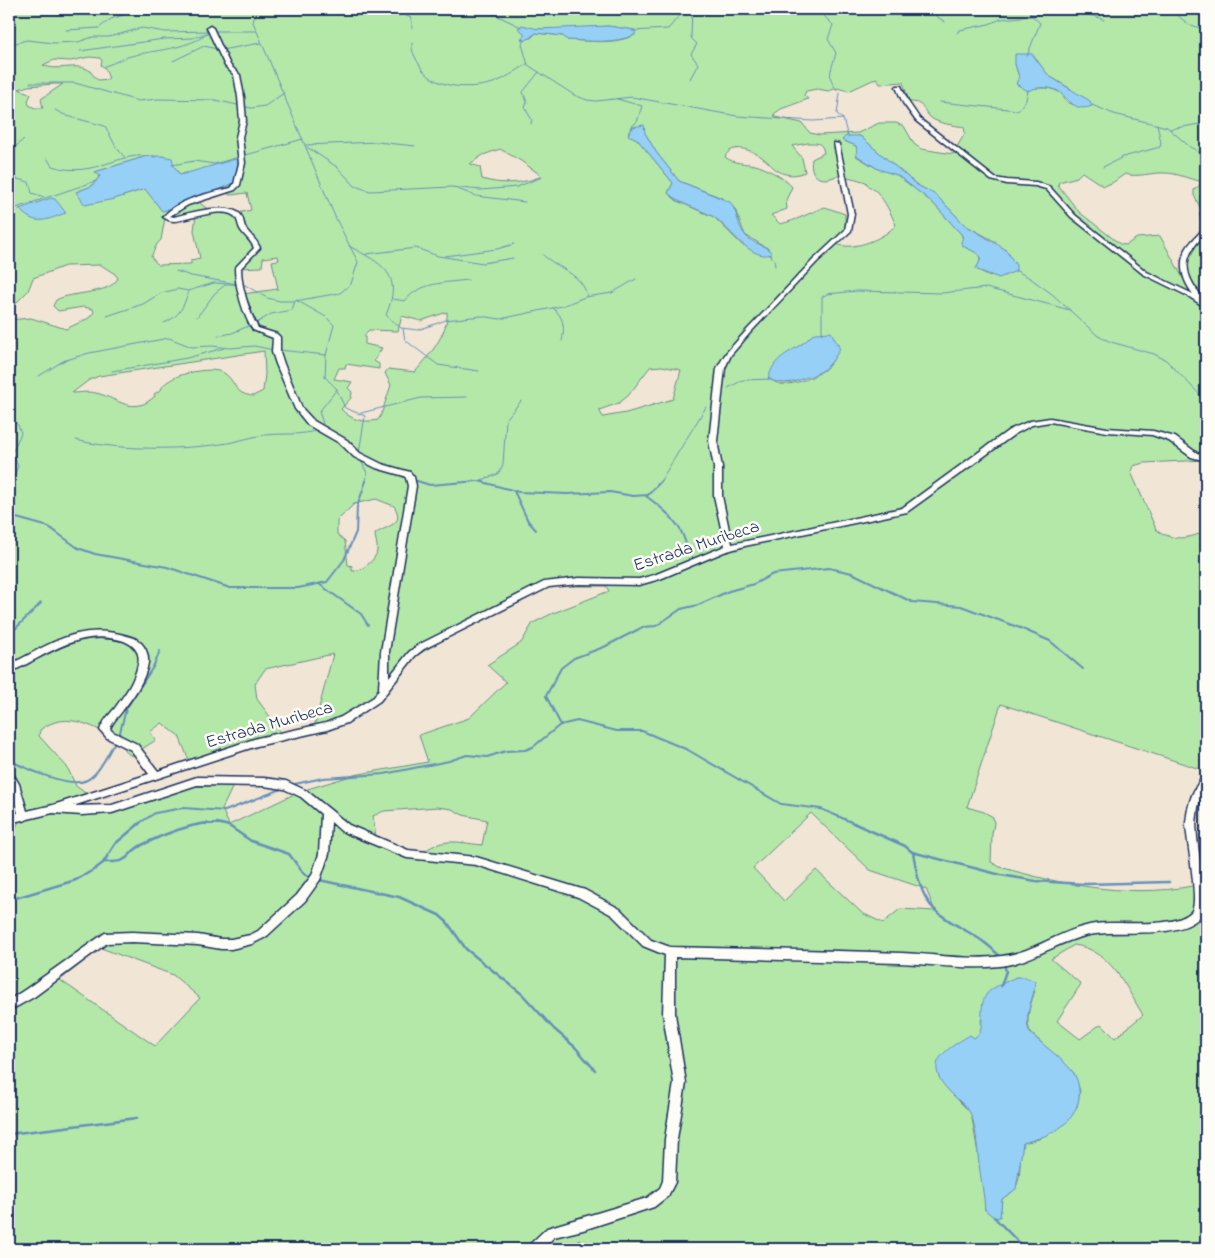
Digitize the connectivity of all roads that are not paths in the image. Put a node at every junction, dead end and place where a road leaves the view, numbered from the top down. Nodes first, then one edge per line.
1 (210, 28) dead end
2 (899, 88) dead end
3 (836, 144) dead end
4 (1206, 209) edge
5 (1206, 222) edge
6 (1206, 229) edge
7 (1206, 302) edge
8 (1206, 306) edge
9 (1206, 458) edge
10 (729, 547) junction
11 (9, 669) edge
12 (384, 691) junction
13 (9, 775) edge
14 (156, 776) junction
15 (1206, 780) edge
16 (53, 809) junction
17 (326, 812) junction
18 (24, 817) junction
19 (9, 819) edge
20 (670, 952) junction
21 (9, 1006) edge
22 (532, 1249) edge

1 - 12 street
2 - 8 street
3 - 10 street
4 - 5 street
6 - 7 street
9 - 10 street, Estrada Muribeca
10 - 12 street, Estrada Muribeca
11 - 14 street
12 - 14 street, Estrada Muribeca
13 - 18 street
14 - 16 street, Estrada Muribeca
15 - 20 street
16 - 17 street
16 - 18 street, Estrada Muribeca
17 - 20 street
17 - 21 street
18 - 19 street, Estrada Muribeca
20 - 22 street

